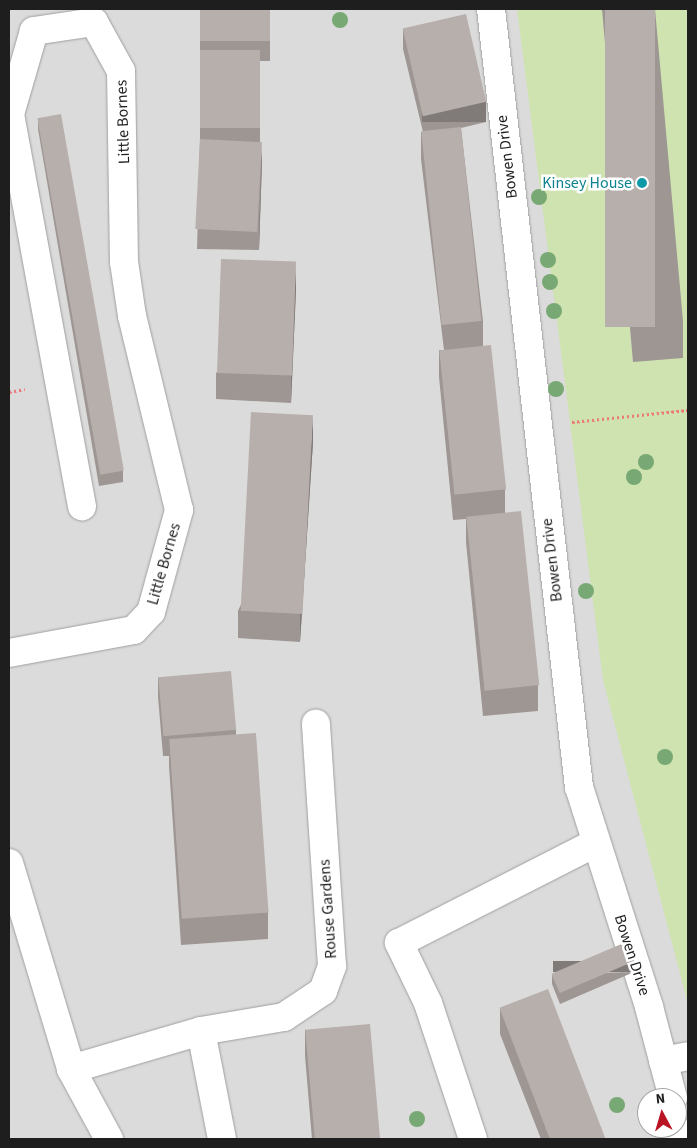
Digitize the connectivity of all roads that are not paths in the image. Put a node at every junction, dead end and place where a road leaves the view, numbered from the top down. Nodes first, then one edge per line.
1 (491, 9) edge
2 (82, 506) dead end
3 (9, 653) edge
4 (316, 724) dead end
5 (594, 843) junction
6 (9, 863) edge
7 (201, 1031) junction
8 (676, 1058) edge
9 (71, 1069) junction
10 (674, 1088) edge
11 (109, 1139) edge
12 (222, 1139) edge
13 (473, 1139) edge

1 - 5 street, Bowen Drive
2 - 3 street, Little Bornes
4 - 7 street, Rouse Gardens
5 - 8 street, Bowen Drive
5 - 13 street
6 - 9 street
7 - 9 street, Rouse Gardens
7 - 12 street
8 - 10 street, Bowen Drive
9 - 11 street

